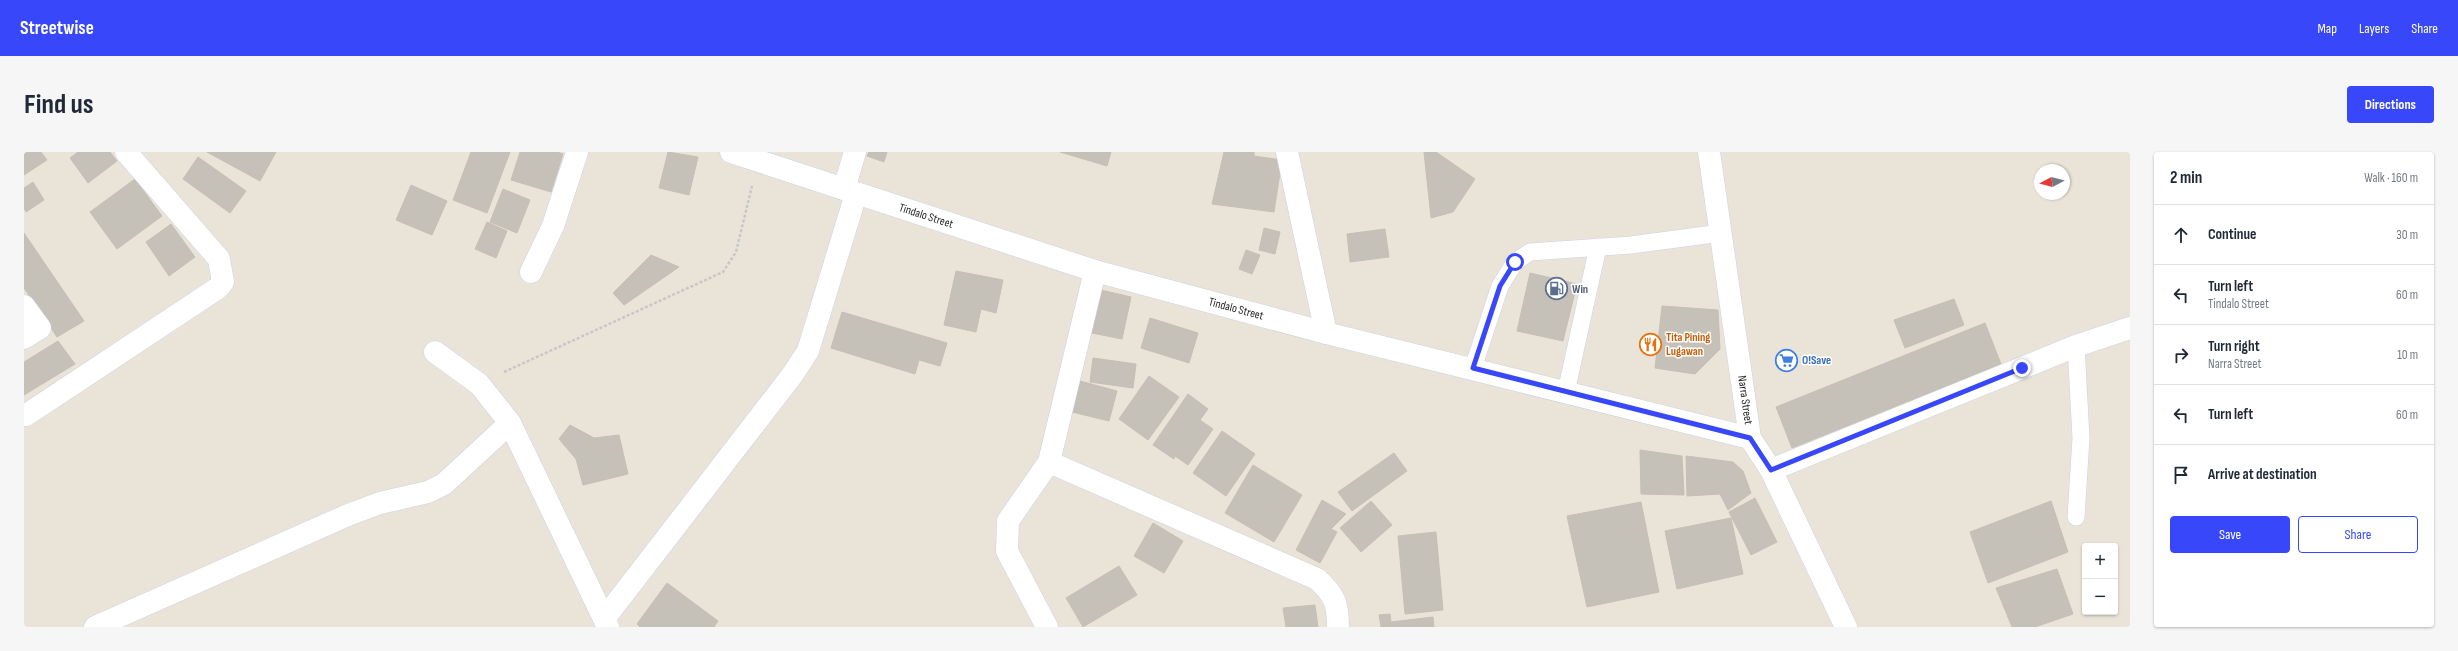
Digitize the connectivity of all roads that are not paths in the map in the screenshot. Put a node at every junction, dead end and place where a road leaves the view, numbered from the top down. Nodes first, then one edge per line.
1 (126, 152) edge
2 (577, 152) edge
3 (731, 152) edge
4 (855, 152) edge
5 (1287, 152) edge
6 (1709, 152) edge
7 (850, 191) junction
8 (1721, 233) junction
9 (1598, 247) junction
10 (531, 272) dead end
11 (1095, 272) junction
12 (24, 306) edge
13 (2130, 328) edge
14 (1326, 333) junction
15 (24, 338) edge
16 (2076, 346) junction
17 (435, 352) dead end
18 (1473, 368) junction
19 (1566, 392) junction
20 (26, 416) dead end
21 (510, 423) junction
22 (1750, 438) junction
23 (1049, 462) junction
24 (1771, 470) junction
25 (2076, 517) dead end
26 (606, 623) edge
27 (95, 627) edge
28 (1047, 627) edge
29 (1338, 627) edge
30 (1846, 627) edge

1 - 20 street
2 - 10 street
3 - 7 street, Tindalo Street
4 - 7 street
5 - 14 street
6 - 8 street, Narra Street
7 - 11 street, Tindalo Street
7 - 26 street
8 - 9 lane
8 - 22 street, Narra Street
9 - 18 lane
9 - 19 lane
11 - 14 street, Tindalo Street
11 - 23 street
12 - 15 street
13 - 16 street
14 - 18 street, Tindalo Street
16 - 24 street
16 - 25 lane
17 - 21 street
18 - 19 street, Tindalo Street
19 - 22 street, Tindalo Street
21 - 26 street
21 - 27 street
22 - 24 street, Narra Street
23 - 28 street
23 - 29 street
24 - 30 street, Narra Street

